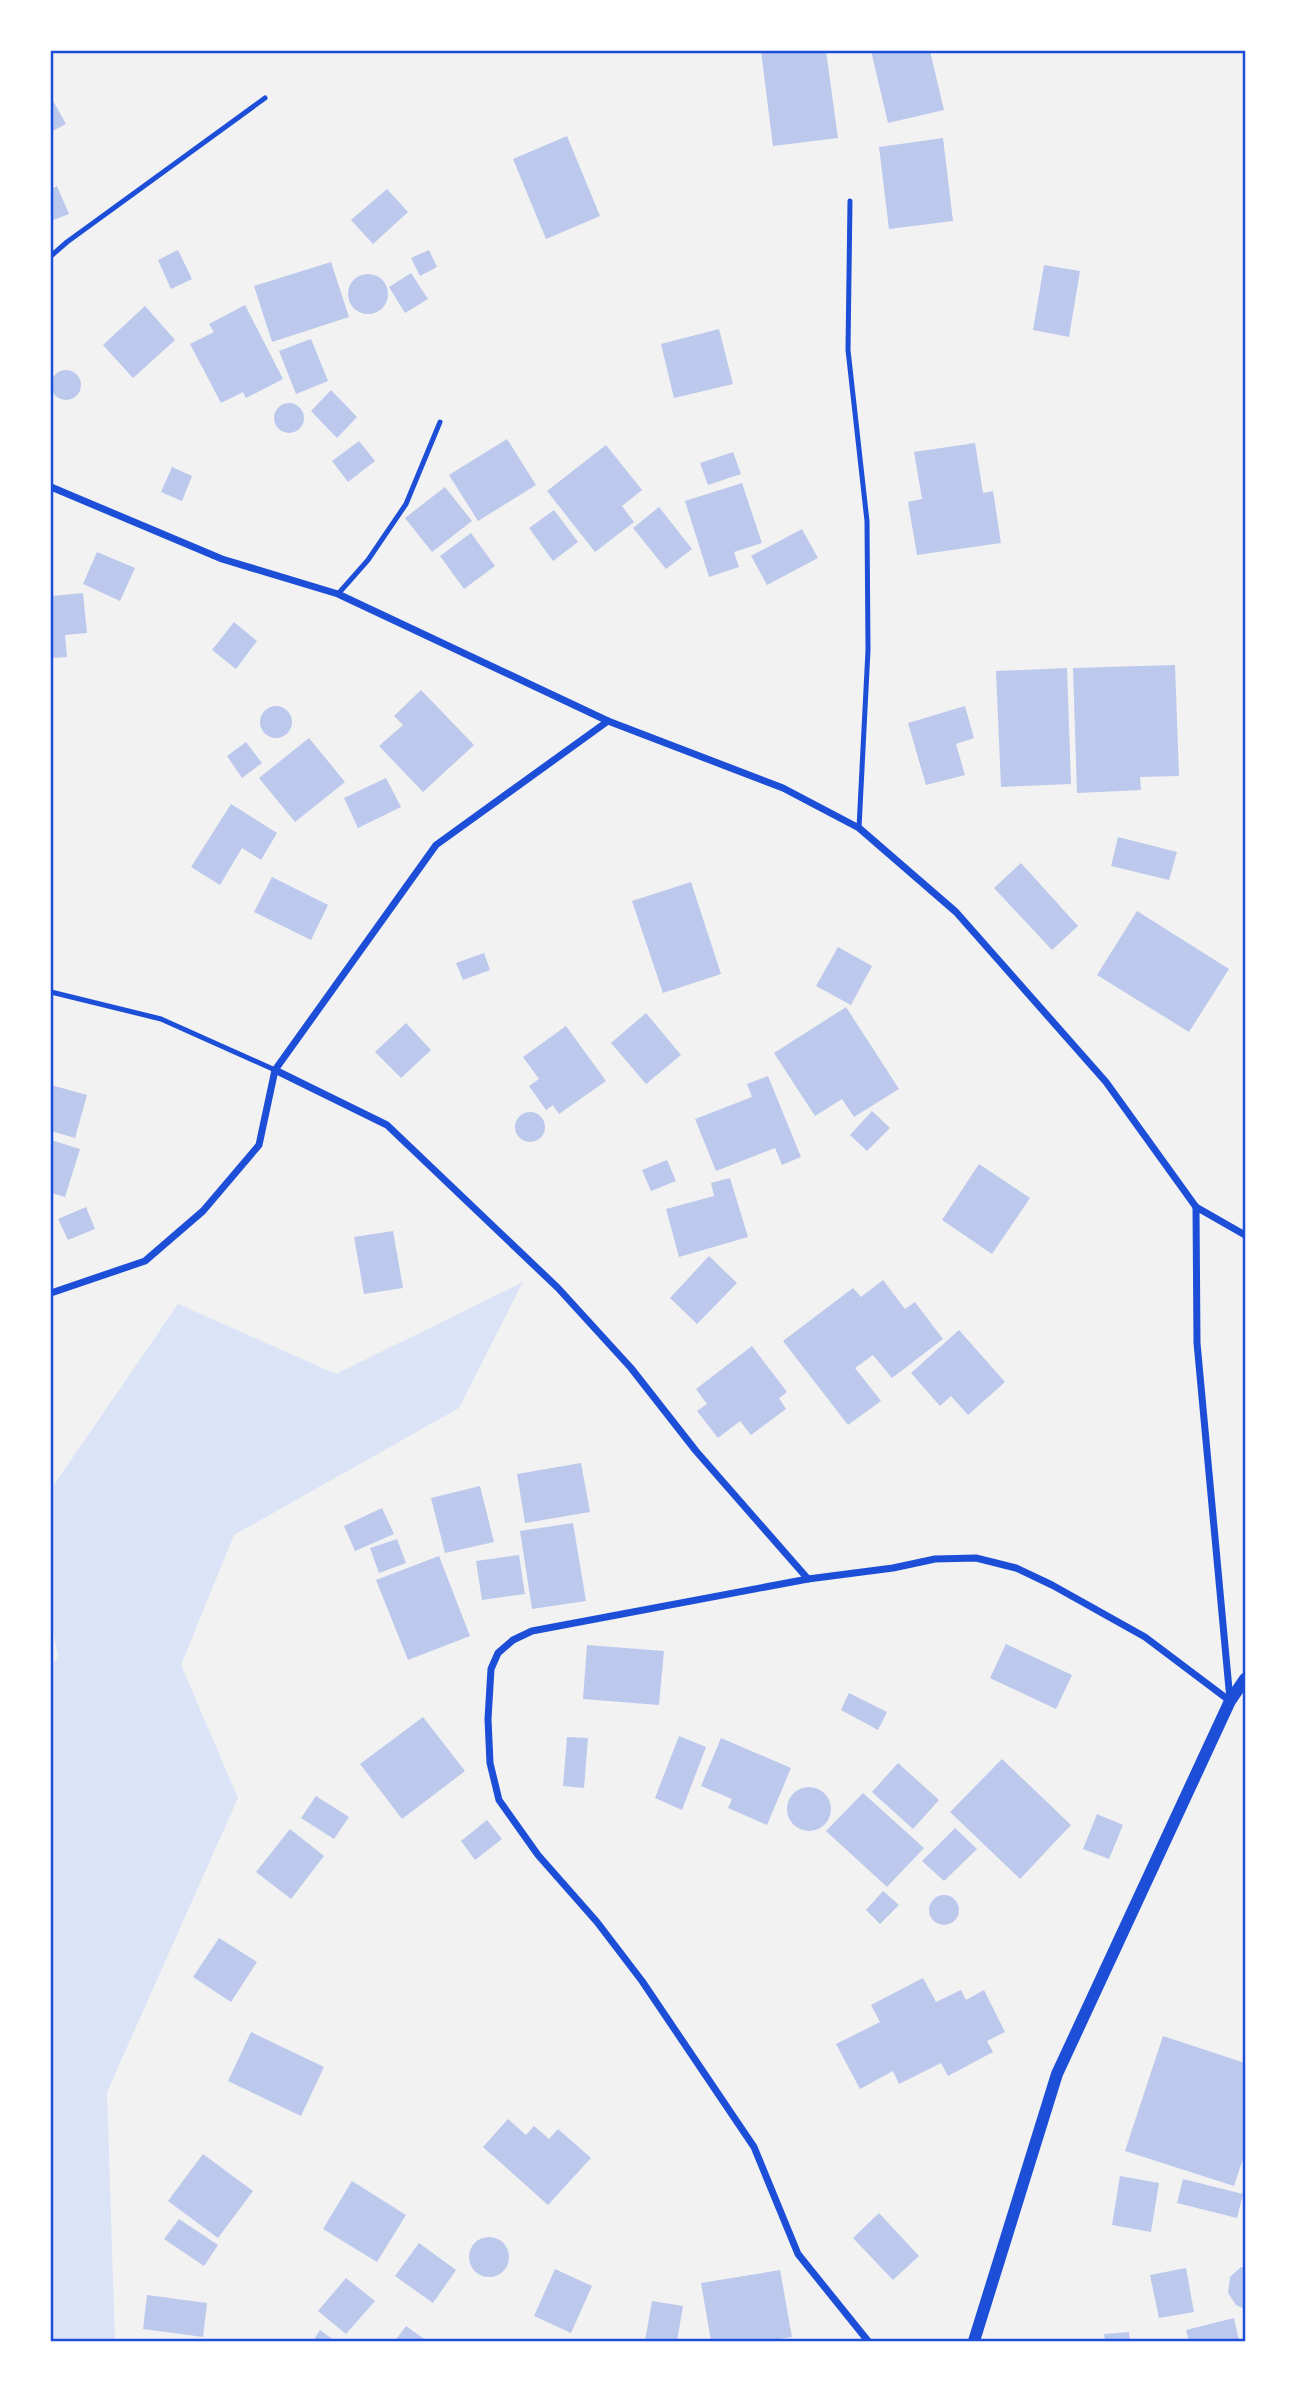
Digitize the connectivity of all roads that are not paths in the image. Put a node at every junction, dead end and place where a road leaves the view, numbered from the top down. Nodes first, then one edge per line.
1 (265, 98) dead end
2 (850, 201) dead end
3 (51, 256) edge
4 (440, 422) dead end
5 (53, 490) edge
6 (338, 594) junction
7 (608, 721) junction
8 (859, 828) junction
9 (51, 993) edge
10 (275, 1070) junction
11 (1196, 1207) junction
12 (1245, 1235) edge
13 (51, 1293) edge
14 (808, 1579) junction
15 (1245, 1679) edge
16 (1230, 1701) junction
17 (868, 2341) edge
18 (974, 2341) edge

1 - 3 lane
2 - 8 lane
4 - 6 lane
5 - 6 street
6 - 7 street
7 - 8 street
7 - 10 street
8 - 11 street
9 - 10 lane
10 - 13 street
10 - 14 street
11 - 12 street
11 - 16 street
14 - 16 street
14 - 17 street
15 - 16 street
16 - 18 street

